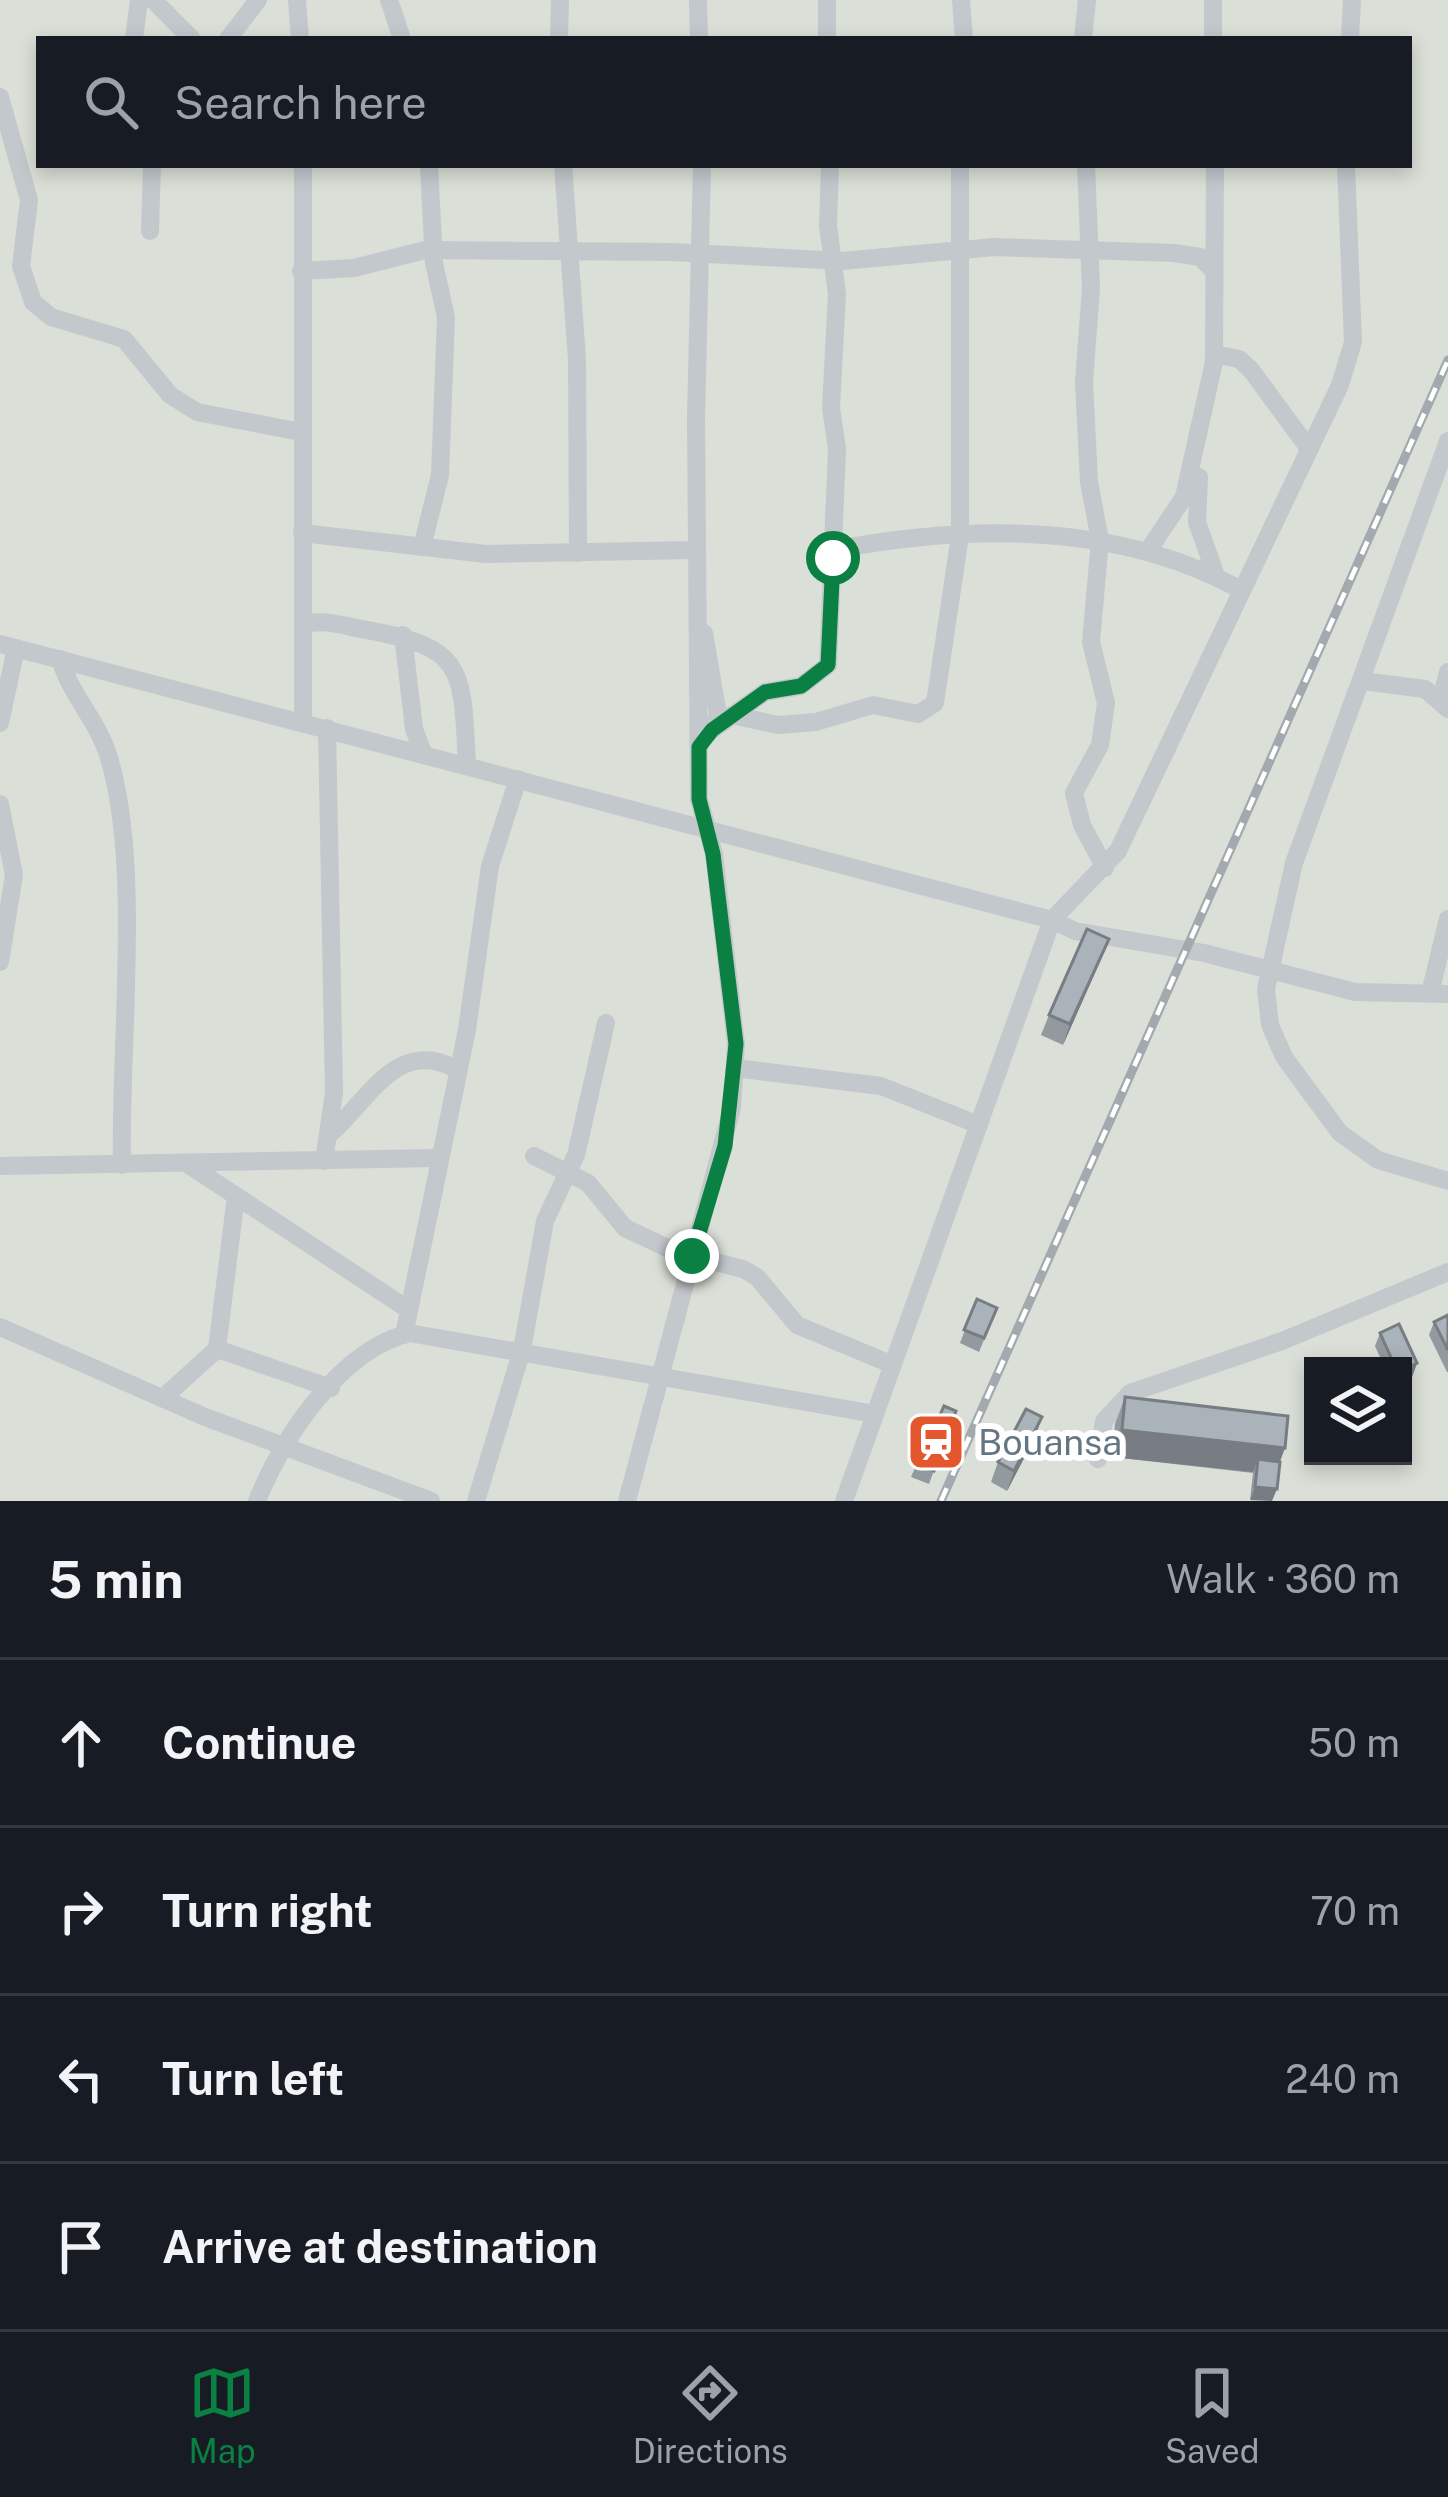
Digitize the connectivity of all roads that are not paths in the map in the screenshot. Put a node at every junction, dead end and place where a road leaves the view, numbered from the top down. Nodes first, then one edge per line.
1 (139, 0) edge
2 (153, 0) edge
3 (257, 0) edge
4 (298, 0) edge
5 (389, 0) edge
6 (560, 0) edge
7 (698, 0) edge
8 (827, 0) edge
9 (961, 0) edge
10 (1087, 0) edge
11 (1214, 0) edge
12 (1352, 0) edge
13 (134, 36) edge
14 (189, 36) edge
15 (230, 36) edge
16 (300, 36) edge
17 (401, 36) edge
18 (560, 36) edge
19 (699, 36) edge
20 (827, 36) edge
21 (964, 36) edge
22 (1083, 36) edge
23 (1213, 36) edge
24 (1350, 36) edge
25 (0, 97) edge
26 (152, 168) edge
27 (300, 168) edge
28 (429, 168) edge
29 (563, 168) edge
30 (702, 168) edge
31 (830, 168) edge
32 (960, 168) edge
33 (1086, 168) edge
34 (1215, 168) edge
35 (1346, 168) edge
36 (150, 231) dead end
37 (1090, 250) junction
38 (962, 251) junction
39 (434, 252) junction
40 (702, 253) junction
41 (569, 254) junction
42 (834, 260) junction
43 (1213, 270) junction
44 (301, 271) junction
45 (1214, 354) junction
46 (1199, 428) junction
47 (301, 432) junction
48 (1448, 441) edge
49 (1307, 446) junction
50 (302, 533) junction
51 (960, 536) junction
52 (1100, 540) junction
53 (422, 547) junction
54 (696, 550) junction
55 (833, 550) junction
56 (1148, 551) junction
57 (578, 553) junction
58 (1216, 576) junction
59 (1241, 590) junction
60 (697, 620) junction
61 (303, 624) junction
62 (403, 635) junction
63 (8, 646) edge
64 (60, 659) junction
65 (1448, 672) edge
66 (1362, 681) junction
67 (1444, 704) edge
68 (732, 715) junction
69 (303, 722) junction
70 (0, 723) edge
71 (327, 728) junction
72 (712, 730) junction
73 (699, 747) junction
74 (423, 753) junction
75 (467, 765) junction
76 (518, 779) junction
77 (0, 805) edge
78 (706, 828) junction
79 (1105, 868) junction
80 (1448, 919) edge
81 (1052, 920) junction
82 (0, 962) edge
83 (1268, 971) junction
84 (1439, 993) edge
85 (606, 1023) dead end
86 (735, 1068) junction
87 (456, 1070) junction
88 (979, 1125) junction
89 (332, 1132) junction
90 (535, 1156) dead end
91 (437, 1158) junction
92 (324, 1161) junction
93 (186, 1163) junction
94 (122, 1165) junction
95 (0, 1166) edge
96 (568, 1172) junction
97 (1448, 1181) edge
98 (236, 1196) junction
99 (692, 1256) junction
100 (1448, 1272) edge
101 (406, 1308) junction
102 (0, 1327) edge
103 (404, 1335) junction
104 (218, 1349) junction
105 (522, 1350) junction
106 (892, 1365) junction
107 (659, 1375) junction
108 (331, 1388) junction
109 (164, 1397) junction
110 (875, 1414) junction
111 (283, 1448) junction
112 (1099, 1459) dead end
113 (630, 1499) edge
114 (257, 1501) edge
115 (431, 1501) edge
116 (476, 1501) edge
117 (844, 1501) edge

1 - 13 street
2 - 14 street
3 - 15 street
4 - 16 street
5 - 17 street
6 - 18 street
7 - 19 street
8 - 20 street
9 - 21 street
10 - 22 street
11 - 23 street
12 - 24 street
25 - 47 street
26 - 36 street
27 - 44 street
28 - 39 street
29 - 41 street
30 - 40 street
31 - 42 street
32 - 38 street
33 - 37 street
34 - 43 street
35 - 49 street
37 - 38 street
37 - 43 street
37 - 52 street
38 - 42 street
38 - 51 street
39 - 41 street
39 - 44 street
39 - 53 street
40 - 41 street
40 - 42 street
40 - 54 street
41 - 57 street
42 - 55 street
43 - 45 street
44 - 47 street
45 - 46 street
45 - 49 street
46 - 56 street
46 - 58 street
47 - 50 street
48 - 66 street
49 - 59 street
50 - 53 street
50 - 61 street
51 - 52 street
51 - 55 street
51 - 68 street
52 - 56 street
52 - 79 street
53 - 57 street
54 - 57 street
54 - 60 street
55 - 68 street
56 - 58 street
58 - 59 street
59 - 79 street
60 - 72 street
60 - 73 street
61 - 62 street
61 - 69 street
62 - 74 street
62 - 75 street
63 - 64 street
63 - 70 street
64 - 69 street
64 - 94 street
65 - 67 street
66 - 67 street
66 - 83 street
68 - 72 street
69 - 71 street
71 - 74 street
71 - 89 street
72 - 73 street
73 - 78 street
74 - 75 street
75 - 76 street
76 - 78 street
76 - 87 street
77 - 82 street
78 - 81 street
78 - 86 street
79 - 81 street
80 - 84 street
81 - 83 street
81 - 88 street
83 - 84 street
83 - 97 street
85 - 96 street
86 - 88 street
86 - 99 street
87 - 89 street
87 - 91 street
88 - 106 street
89 - 92 street
90 - 96 street
91 - 92 street
91 - 101 street
92 - 93 street
93 - 94 street
93 - 98 street
94 - 95 street
96 - 99 street
96 - 105 street
98 - 101 street
98 - 104 street
99 - 106 street
99 - 107 street
100 - 112 street
101 - 103 street
102 - 109 street
103 - 105 street
103 - 108 street
104 - 108 street
104 - 109 street
105 - 107 street
105 - 116 street
106 - 110 street
107 - 110 street
107 - 113 street
108 - 111 street
109 - 111 street
110 - 117 street
111 - 114 street
111 - 115 street

